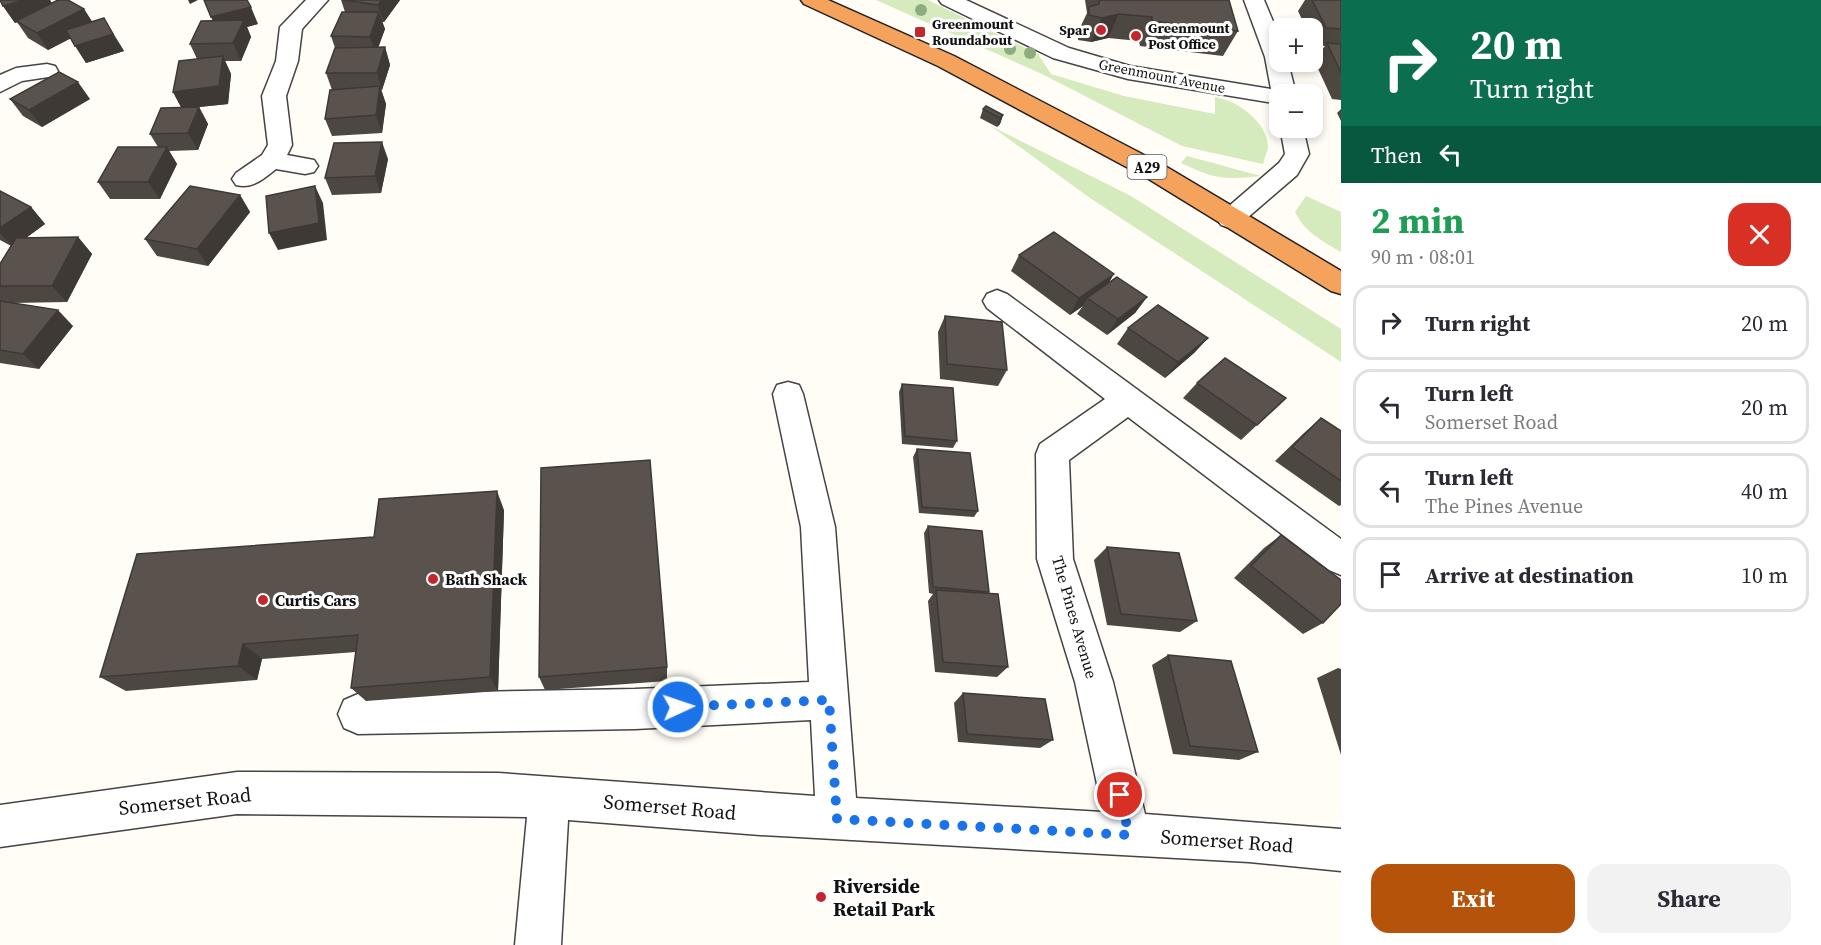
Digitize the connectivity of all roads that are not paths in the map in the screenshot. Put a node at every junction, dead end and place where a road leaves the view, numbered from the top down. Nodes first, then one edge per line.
1 (318, 0) edge
2 (811, 0) edge
3 (949, 0) edge
4 (1254, 0) edge
5 (47, 71) dead end
6 (6, 73) edge
7 (1282, 84) edge
8 (1269, 95) edge
9 (1293, 138) edge
10 (271, 160) junction
11 (305, 166) dead end
12 (244, 178) dead end
13 (1230, 219) junction
14 (1341, 284) edge
15 (997, 301) dead end
16 (788, 394) dead end
17 (1129, 399) junction
18 (1341, 558) edge
19 (829, 700) junction
20 (358, 714) edge
21 (549, 797) junction
22 (837, 819) junction
23 (0, 826) edge
24 (1129, 835) junction
25 (1341, 850) edge
26 (538, 945) edge

1 - 10 street
2 - 13 highway, A29
3 - 8 street, Greenmount Avenue
4 - 7 street
5 - 6 street
9 - 13 street
10 - 11 street
10 - 12 street
13 - 14 highway, A29
15 - 17 street
16 - 19 street
17 - 18 street
17 - 24 street, The Pines Avenue
19 - 20 street
19 - 22 street
21 - 22 street, Somerset Road
21 - 23 street, Somerset Road
21 - 26 street
22 - 24 street, Somerset Road
24 - 25 street, Somerset Road

